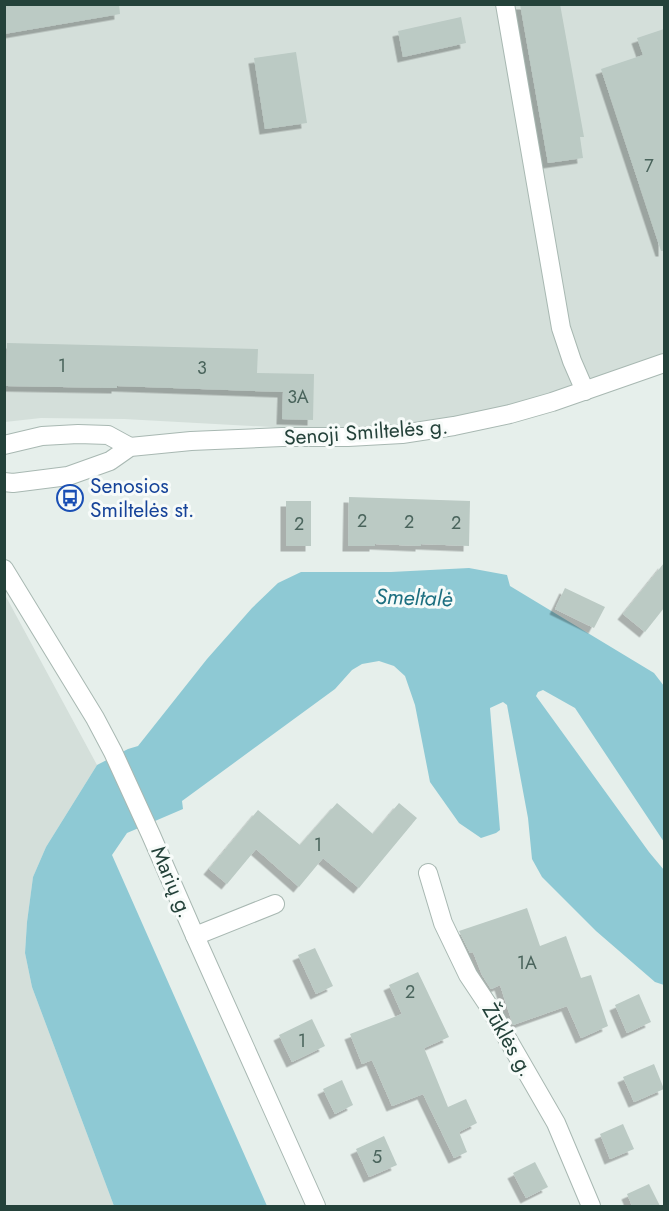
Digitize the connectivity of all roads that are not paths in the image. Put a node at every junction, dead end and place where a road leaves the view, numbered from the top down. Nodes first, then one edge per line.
1 (505, 4) edge
2 (664, 363) edge
3 (585, 391) junction
4 (4, 445) edge
5 (130, 447) junction
6 (4, 482) edge
7 (4, 569) edge
8 (428, 873) dead end
9 (275, 904) dead end
10 (195, 936) junction
11 (316, 1206) edge
12 (591, 1206) edge

1 - 3 street
2 - 3 street, Senoji Smiltelės g.
3 - 5 street, Senoji Smiltelės g.
4 - 5 street, Senoji Smiltelės g.
5 - 6 street, Senoji Smiltelės g.
7 - 10 street, Marių g.
8 - 12 street, Žūklės g.
9 - 10 street
10 - 11 street, Marių g.

